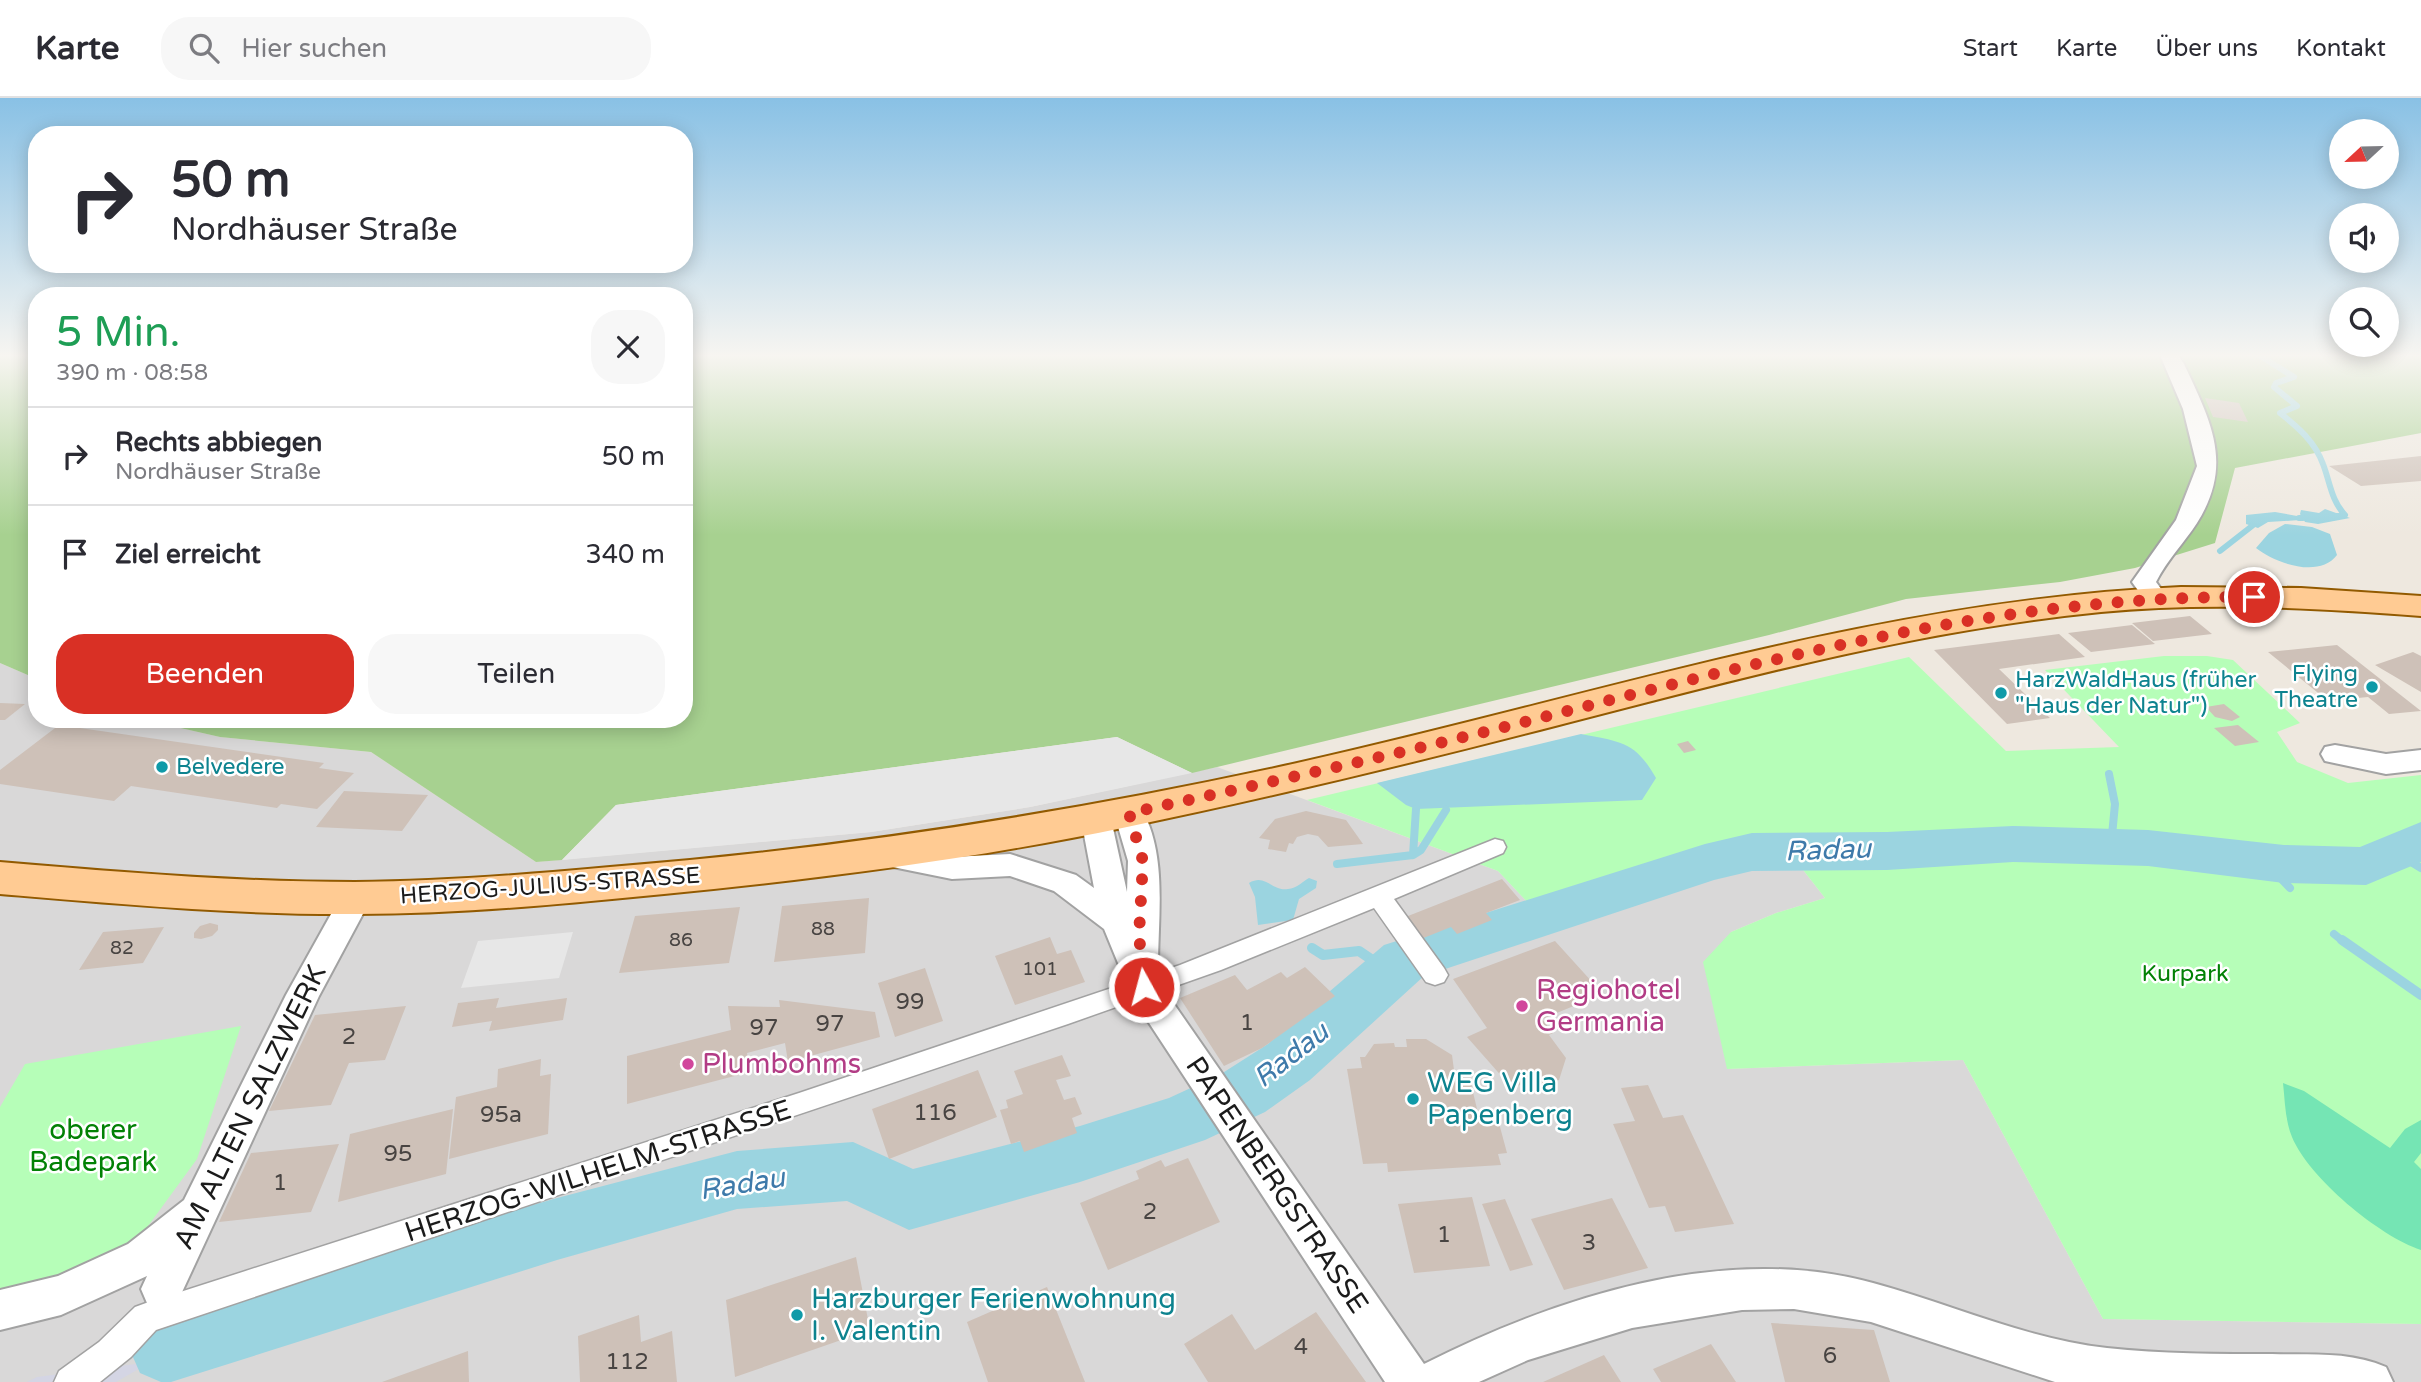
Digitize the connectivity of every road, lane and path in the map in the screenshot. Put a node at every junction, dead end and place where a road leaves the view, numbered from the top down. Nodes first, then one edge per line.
1 (2193, 415) edge
2 (2156, 598) junction
3 (2421, 606) edge
4 (2335, 754) dead end
5 (2421, 760) edge
6 (1113, 816) junction
7 (1495, 848) dead end
8 (885, 856) junction
9 (0, 878) edge
10 (1378, 895) junction
11 (356, 897) junction
12 (1117, 922) junction
13 (1435, 975) dead end
14 (1144, 987) junction
15 (196, 1212) junction
16 (154, 1303) junction
17 (0, 1310) edge
18 (2079, 1374) edge
19 (69, 1382) edge
20 (1410, 1382) edge
21 (1434, 1382) edge
22 (2371, 1382) edge

1 - 2 street
2 - 3 main road, HERZOG-JULIUS-STRASSE
2 - 6 main road, HERZOG-JULIUS-STRASSE
4 - 5 street
6 - 8 main road, HERZOG-JULIUS-STRASSE
6 - 12 street, PAPENBERGSTRASSE
6 - 14 street
7 - 10 street, HERZOG-WILHELM-STRASSE
8 - 11 main road, HERZOG-JULIUS-STRASSE
8 - 12 street
9 - 11 main road, HERZOG-JULIUS-STRASSE
10 - 13 street
10 - 14 street, HERZOG-WILHELM-STRASSE
11 - 15 street, AM ALTEN SALZWERK
12 - 14 street, PAPENBERGSTRASSE
14 - 16 street, HERZOG-WILHELM-STRASSE
14 - 20 street, PAPENBERGSTRASSE
15 - 16 street, AM ALTEN SALZWERK
15 - 17 street
16 - 19 street, HERZOG-WILHELM-STRASSE
18 - 21 street
18 - 22 street

